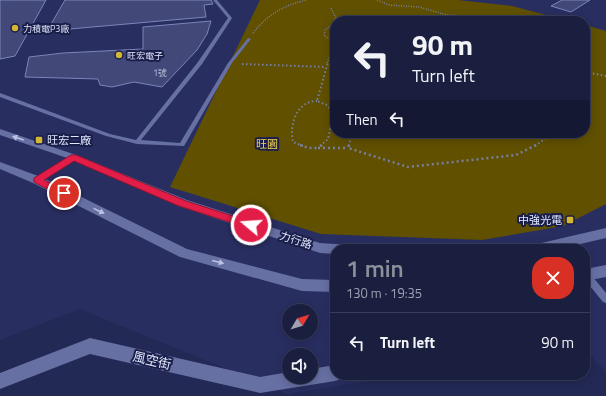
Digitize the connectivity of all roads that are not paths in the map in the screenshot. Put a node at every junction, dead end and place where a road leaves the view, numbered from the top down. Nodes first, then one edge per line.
1 (215, 0) edge
2 (249, 39) road end
3 (0, 95) edge
4 (0, 132) edge
5 (137, 142) junction
6 (73, 157) junction
7 (0, 165) edge
8 (37, 180) junction
9 (606, 233) edge
10 (569, 244) edge
11 (330, 248) edge
12 (606, 271) edge
13 (590, 273) edge
14 (590, 280) edge
15 (330, 286) edge
16 (606, 299) edge
17 (330, 374) edge
18 (318, 376) edge
19 (282, 381) edge
20 (1, 382) edge

1 - 5 lane
2 - 5 lane
3 - 5 lane
6 -> 4 street, 力行路
6 - 8 lane
6 - 11 street, 力行路
7 - 8 street
8 -> 15 street
9 - 10 street
12 - 13 street
14 - 16 lane
17 - 18 street, 風空街
19 - 20 street, 風空街

